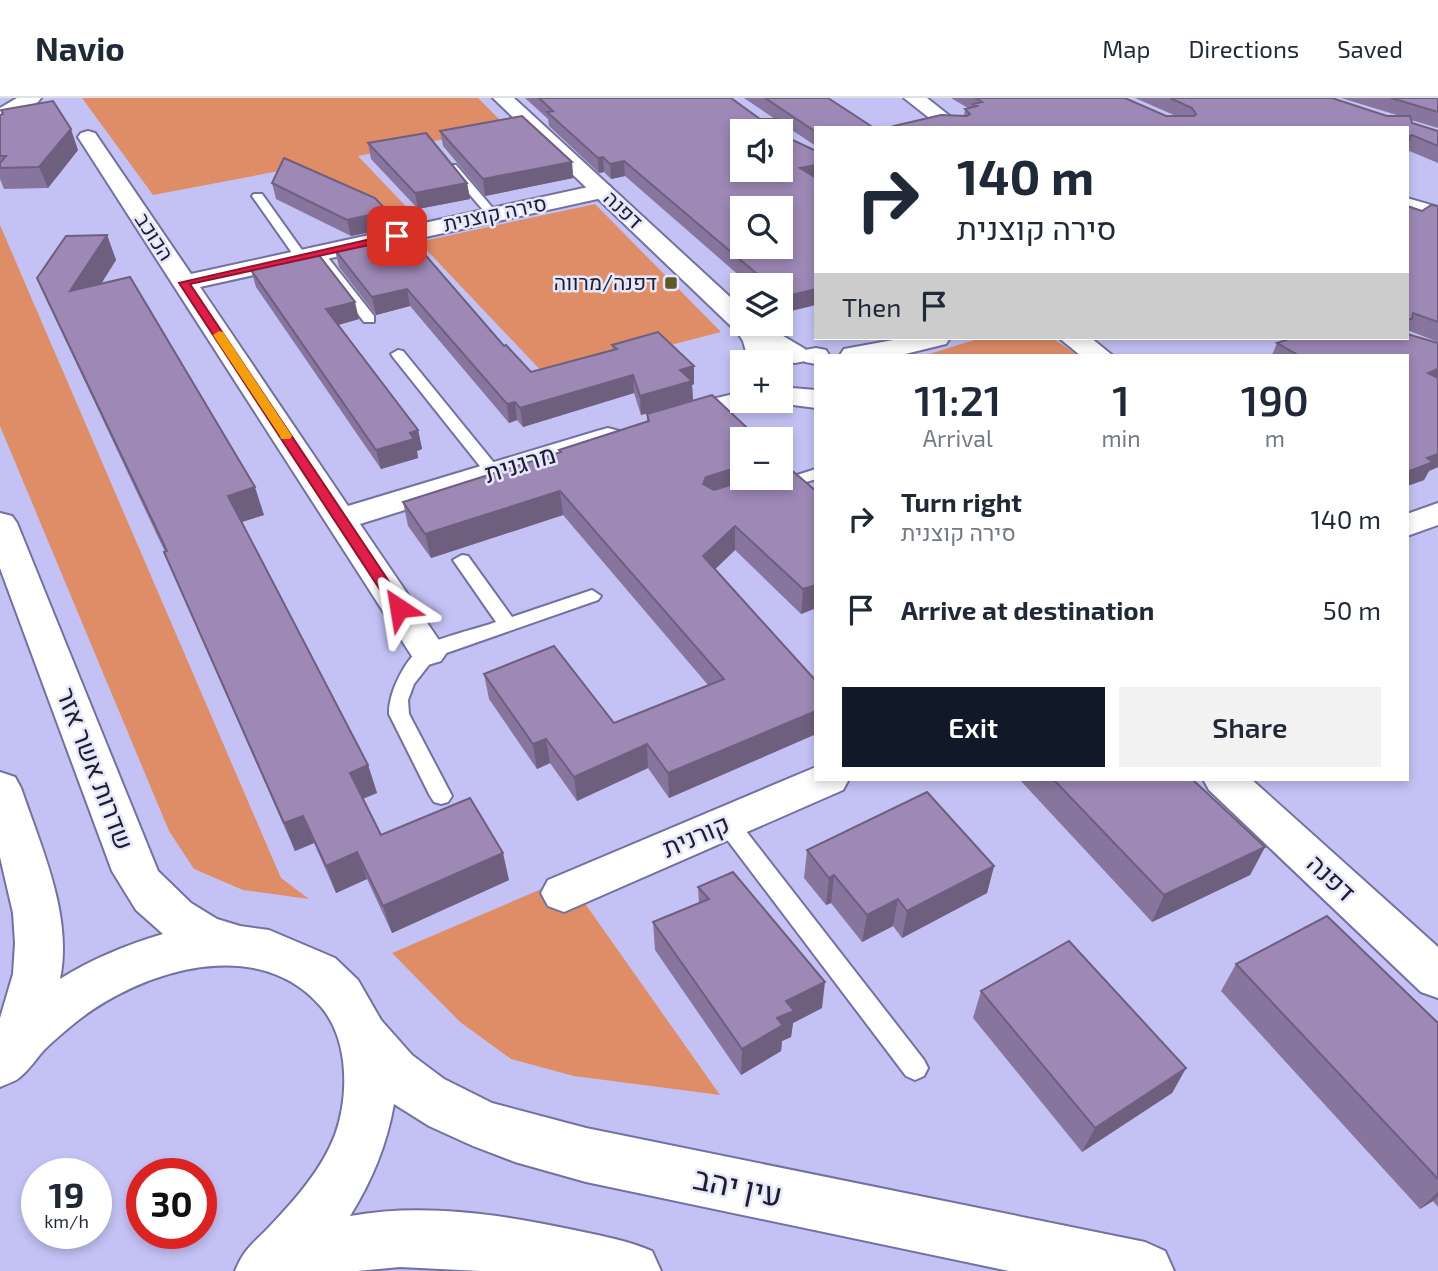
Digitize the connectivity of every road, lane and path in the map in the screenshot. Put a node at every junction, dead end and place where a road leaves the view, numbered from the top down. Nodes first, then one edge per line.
1 (31, 98) edge
2 (503, 98) edge
3 (914, 98) edge
4 (1, 116) edge
5 (952, 126) edge
6 (88, 137) dead end
7 (444, 157) edge
8 (602, 191) junction
9 (258, 196) dead end
10 (1409, 206) edge
11 (1438, 214) edge
12 (493, 215) junction
13 (310, 255) junction
14 (184, 283) junction
15 (730, 311) edge
16 (369, 319) dead end
17 (768, 336) edge
18 (929, 340) edge
19 (1076, 340) edge
20 (880, 353) edge
21 (398, 354) dead end
22 (1097, 354) edge
23 (809, 356) edge
24 (730, 395) edge
25 (730, 403) edge
26 (699, 409) junction
27 (493, 472) junction
28 (814, 475) edge
29 (793, 481) edge
30 (1438, 513) edge
31 (341, 519) junction
32 (0, 523) edge
33 (1409, 525) edge
34 (462, 560) dead end
35 (592, 596) dead end
36 (508, 625) junction
37 (429, 652) junction
38 (823, 781) edge
39 (1226, 781) edge
40 (0, 788) edge
41 (441, 796) dead end
42 (727, 823) junction
43 (564, 893) dead end
44 (259, 949) junction
45 (1438, 977) edge
46 (362, 1034) junction
47 (5, 1057) edge
48 (915, 1068) dead end
49 (267, 1268) edge
50 (632, 1271) edge
51 (1144, 1271) edge

1 - 4 street
2 - 8 street, דפנה
3 - 5 street
6 - 14 street, הכוכב
7 - 12 lane
8 - 12 street, סירה קוצנית
8 - 15 street, דפנה
9 - 13 lane
10 - 11 street
12 - 13 street, סירה קוצנית
13 - 14 street, סירה קוצנית
13 - 16 lane
14 - 31 street, הכוכב
17 - 23 street, דפנה
18 - 20 street
19 - 22 street
21 - 27 lane
24 - 26 street, מרגנית
25 - 26 street, מרגנית
26 - 27 street, מרגנית
27 - 31 street, מרגנית
28 - 29 lane
30 - 33 street
31 - 37 street, הכוכב
32 - 44 street, שדרות אשר אזר
34 - 36 lane
35 - 36 lane
36 - 37 lane
37 - 41 lane
38 - 42 street, קורנית
39 - 45 street, דפנה
40 - 47 street
42 - 43 street, קורנית
42 - 48 lane
44 - 46 street
44 - 47 street
46 - 49 street
46 - 51 street, עין יהב
49 - 50 street

